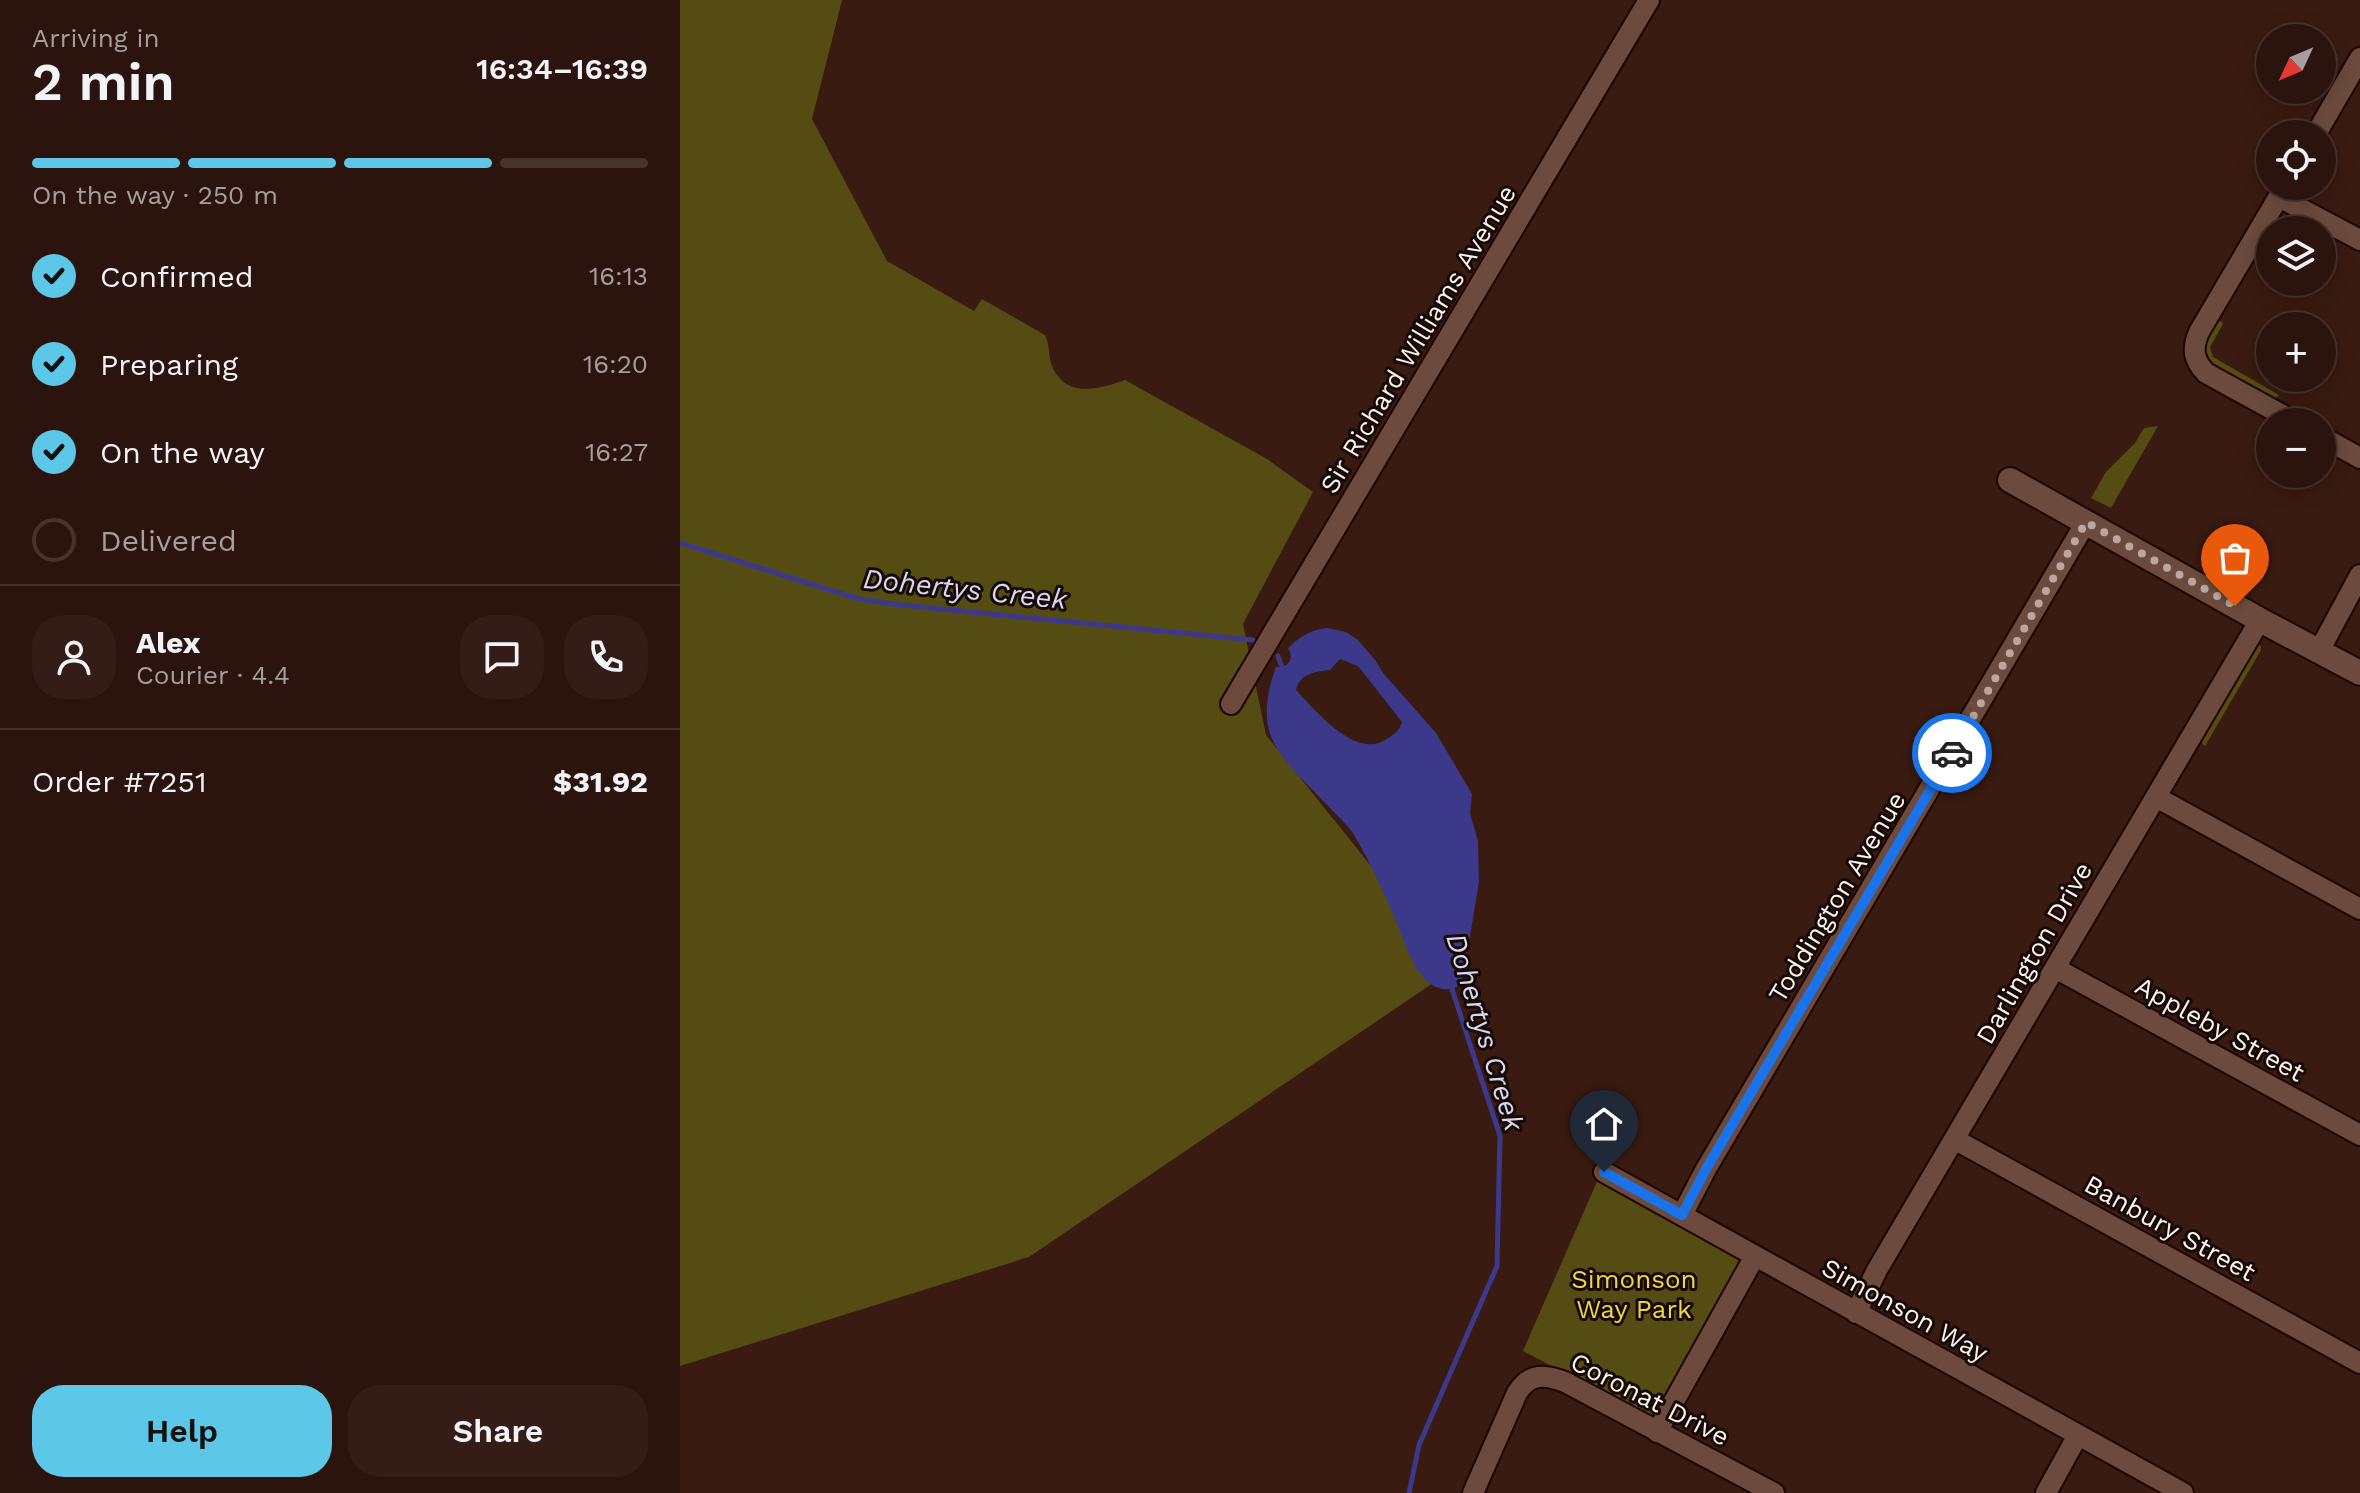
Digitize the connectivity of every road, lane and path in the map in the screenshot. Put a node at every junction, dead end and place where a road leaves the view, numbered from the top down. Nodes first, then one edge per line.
1 (1649, 0) edge
2 (2360, 58) edge
3 (2324, 120) edge
4 (2277, 200) edge
5 (2295, 200) edge
6 (2360, 240) edge
7 (2270, 408) edge
8 (2336, 445) edge
9 (2360, 458) edge
10 (2010, 480) dead end
11 (2086, 522) junction
12 (2360, 575) edge
13 (2260, 620) junction
14 (2319, 651) junction
15 (2360, 673) edge
16 (1231, 704) dead end
17 (2156, 797) junction
18 (2360, 909) edge
19 (2055, 968) junction
20 (2360, 1135) edge
21 (1954, 1139) junction
22 (1604, 1172) dead end
23 (1682, 1215) junction
24 (1755, 1256) junction
25 (1856, 1313) junction
26 (2360, 1363) edge
27 (1657, 1432) junction
28 (2078, 1435) junction
29 (1473, 1493) edge
30 (1774, 1493) edge
31 (2046, 1493) edge
32 (2183, 1493) edge

1 - 16 street, Sir Richard Williams Avenue
2 - 3 street
4 - 7 street
5 - 6 street
8 - 9 street
10 - 11 street
11 - 13 street
11 - 23 street, Toddington Avenue
12 - 14 street
13 - 14 street
13 - 17 street, Darlington Drive
14 - 15 street
17 - 18 street
17 - 19 street, Darlington Drive
19 - 20 street, Appleby Street
19 - 21 street, Darlington Drive
21 - 25 street, Darlington Drive
21 - 26 street, Banbury Street
22 - 23 street, Simonson Way
23 - 24 street, Simonson Way
24 - 25 street, Simonson Way
24 - 27 street
25 - 28 street, Simonson Way
27 - 29 street, Coronat Drive
27 - 30 street, Coronat Drive
28 - 31 street
28 - 32 street, Simonson Way

